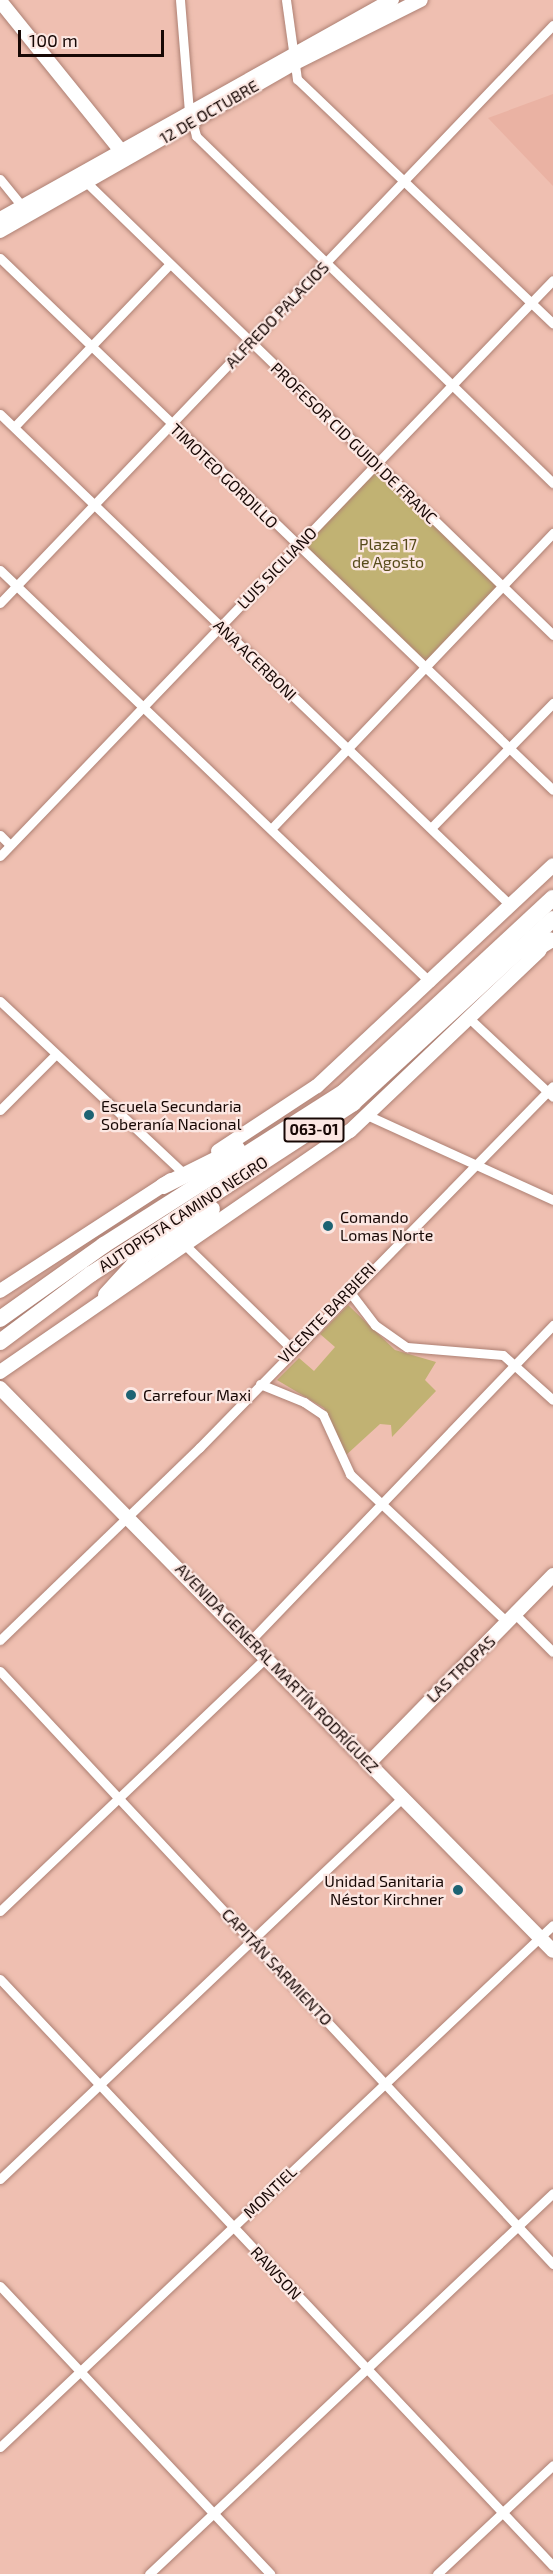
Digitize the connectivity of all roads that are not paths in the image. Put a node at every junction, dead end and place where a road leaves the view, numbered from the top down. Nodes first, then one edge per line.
1 (180, 0) edge
2 (286, 0) edge
3 (421, 0) edge
4 (0, 1) edge
5 (396, 3) edge
6 (553, 25) edge
7 (291, 60) junction
8 (190, 117) junction
9 (125, 154) junction
10 (83, 178) junction
11 (0, 180) edge
12 (406, 180) junction
13 (22, 206) junction
14 (0, 219) edge
15 (0, 231) edge
16 (0, 258) edge
17 (327, 263) junction
18 (169, 265) junction
19 (553, 280) edge
20 (532, 304) junction
21 (553, 324) edge
22 (250, 343) junction
23 (90, 346) junction
24 (452, 385) junction
25 (0, 414) edge
26 (171, 425) junction
27 (14, 427) junction
28 (376, 465) junction
29 (553, 483) edge
30 (95, 506) junction
31 (553, 533) edge
32 (298, 547) junction
33 (0, 570) edge
34 (502, 585) junction
35 (16, 586) junction
36 (0, 603) edge
37 (220, 627) junction
38 (553, 634) edge
39 (425, 665) junction
40 (553, 703) edge
41 (142, 708) junction
42 (511, 747) junction
43 (347, 748) junction
44 (553, 790) edge
45 (431, 828) junction
46 (271, 829) junction
47 (0, 835) edge
48 (10, 845) junction
49 (0, 856) edge
50 (553, 865) edge
51 (553, 887) edge
52 (553, 898) edge
53 (510, 905) junction
54 (553, 919) edge
55 (526, 924) junction
56 (552, 941) edge
57 (430, 982) junction
58 (0, 1001) edge
59 (466, 1011) junction
60 (55, 1055) junction
61 (551, 1091) edge
62 (344, 1092) junction
63 (0, 1110) edge
64 (369, 1116) junction
65 (297, 1140) junction
66 (476, 1164) junction
67 (183, 1173) junction
68 (163, 1186) junction
69 (553, 1200) edge
70 (183, 1243) junction
71 (0, 1292) edge
72 (349, 1292) junction
73 (106, 1295) junction
74 (0, 1319) edge
75 (553, 1325) edge
76 (0, 1342) edge
77 (291, 1349) junction
78 (515, 1364) junction
79 (0, 1372) edge
80 (260, 1384) junction
81 (0, 1388) edge
82 (553, 1400) edge
83 (384, 1502) junction
84 (129, 1517) junction
85 (553, 1575) edge
86 (512, 1619) junction
87 (0, 1640) edge
88 (250, 1641) junction
89 (553, 1652) edge
90 (267, 1657) junction
91 (0, 1671) edge
92 (369, 1763) junction
93 (402, 1798) junction
94 (119, 1799) junction
95 (0, 1911) edge
96 (553, 1925) edge
97 (540, 1937) junction
98 (253, 1940) junction
99 (553, 1951) edge
100 (0, 1979) edge
101 (384, 2081) junction
102 (100, 2085) junction
103 (0, 2178) edge
104 (553, 2193) edge
105 (517, 2227) junction
106 (233, 2228) junction
107 (553, 2264) edge
108 (0, 2286) edge
109 (365, 2368) junction
110 (80, 2372) junction
111 (0, 2447) edge
112 (553, 2465) edge
113 (502, 2513) junction
114 (213, 2514) junction
115 (553, 2566) edge
116 (149, 2574) edge
117 (270, 2574) edge
118 (437, 2574) edge

1 - 8 street
2 - 7 street
3 - 5 street, 12 DE OCTUBRE
4 - 9 street
5 - 7 street, 12 DE OCTUBRE
6 - 12 street, ALFREDO PALACIOS
7 - 8 street, 12 DE OCTUBRE
7 - 12 street
8 - 9 street, 12 DE OCTUBRE
8 - 17 street
9 - 10 street, 12 DE OCTUBRE
10 - 13 street, 12 DE OCTUBRE
10 - 15 street, 12 DE OCTUBRE
10 - 18 street, PROFESOR CID GUIDI DE FRANC
11 - 13 street
12 - 17 street, ALFREDO PALACIOS
12 - 20 street
13 - 14 street, 12 DE OCTUBRE
16 - 23 street, TIMOTEO GORDILLO
17 - 22 street, ALFREDO PALACIOS
17 - 24 street
18 - 22 street, PROFESOR CID GUIDI DE FRANC
18 - 23 street
19 - 20 street, LUIS SICILIANO
20 - 21 street
20 - 24 street, LUIS SICILIANO
22 - 26 street, ALFREDO PALACIOS
22 - 28 street, PROFESOR CID GUIDI DE FRANC
23 - 26 street, TIMOTEO GORDILLO
23 - 27 street
24 - 28 street, LUIS SICILIANO
24 - 29 street
25 - 27 street, ANA ACERBONI
26 - 30 street, ALFREDO PALACIOS
26 - 32 street, TIMOTEO GORDILLO
27 - 30 street, ANA ACERBONI
28 - 32 street, LUIS SICILIANO
28 - 34 street, PROFESOR CID GUIDI DE FRANC
30 - 35 street, ALFREDO PALACIOS
30 - 37 street, ANA ACERBONI
31 - 34 street
32 - 37 street, LUIS SICILIANO
32 - 39 street, TIMOTEO GORDILLO
33 - 35 street
34 - 38 street, PROFESOR CID GUIDI DE FRANC
34 - 39 street
35 - 36 street, ALFREDO PALACIOS
35 - 41 street
37 - 41 street, LUIS SICILIANO
37 - 43 street, ANA ACERBONI
39 - 42 street, TIMOTEO GORDILLO
39 - 43 street
40 - 42 street
41 - 46 street
41 - 48 street, LUIS SICILIANO
42 - 44 street, TIMOTEO GORDILLO
42 - 45 street
43 - 45 street, ANA ACERBONI
43 - 46 street
45 - 53 street, ANA ACERBONI
46 - 57 street
47 - 48 street
48 - 49 street, LUIS SICILIANO
50 - 53 street
51 - 55 highway
52 - 55 highway, AUTOPISTA CAMINO NEGRO / 063-01
53 - 57 street
54 - 59 highway, AUTOPISTA CAMINO NEGRO / 063-01
55 - 62 highway, AUTOPISTA CAMINO NEGRO / 063-01
56 - 59 highway
57 - 67 street
58 - 60 street
59 - 61 street
59 - 64 street
59 - 65 highway, AUTOPISTA CAMINO NEGRO / 063-01
60 - 63 street
60 - 67 street
61 - 66 street, VICENTE BARBIERI
62 - 68 highway
62 - 74 highway, AUTOPISTA CAMINO NEGRO / 063-01
64 - 66 street
64 - 70 street
65 - 73 highway
65 - 76 highway, AUTOPISTA CAMINO NEGRO / 063-01
66 - 69 street
66 - 72 street, VICENTE BARBIERI
67 - 68 street
68 - 71 street
70 - 73 street
70 - 77 street
72 - 77 street, VICENTE BARBIERI
72 - 78 street
73 - 79 street
75 - 78 street
77 - 80 street, VICENTE BARBIERI
78 - 82 street
78 - 83 street
80 - 83 street
80 - 84 street, VICENTE BARBIERI
81 - 84 street, AVENIDA GENERAL MARTÍN RODRÍGUEZ
83 - 86 street
83 - 88 street
84 - 87 street, VICENTE BARBIERI
84 - 88 street, AVENIDA GENERAL MARTÍN RODRÍGUEZ
85 - 86 street, LAS TROPAS
86 - 89 street
86 - 92 street, LAS TROPAS
88 - 90 street, AVENIDA GENERAL MARTÍN RODRÍGUEZ
90 - 92 street, AVENIDA GENERAL MARTÍN RODRÍGUEZ
90 - 94 street
91 - 94 street, CAPITÁN SARMIENTO
92 - 93 street, AVENIDA GENERAL MARTÍN RODRÍGUEZ
93 - 97 street, AVENIDA GENERAL MARTÍN RODRÍGUEZ
93 - 98 street
94 - 95 street
94 - 98 street, CAPITÁN SARMIENTO
96 - 97 street, MONTIEL
97 - 99 street, AVENIDA GENERAL MARTÍN RODRÍGUEZ
97 - 101 street, MONTIEL
98 - 101 street, CAPITÁN SARMIENTO
98 - 102 street
100 - 102 street, RAWSON
101 - 105 street, CAPITÁN SARMIENTO
101 - 106 street, MONTIEL
102 - 103 street
102 - 106 street, RAWSON
104 - 105 street
105 - 107 street, CAPITÁN SARMIENTO
105 - 109 street
106 - 109 street, RAWSON
106 - 110 street, MONTIEL
108 - 110 street
109 - 113 street, RAWSON
109 - 114 street
110 - 111 street, MONTIEL
110 - 114 street
112 - 113 street
113 - 115 street, RAWSON
113 - 118 street
114 - 116 street
114 - 117 street

